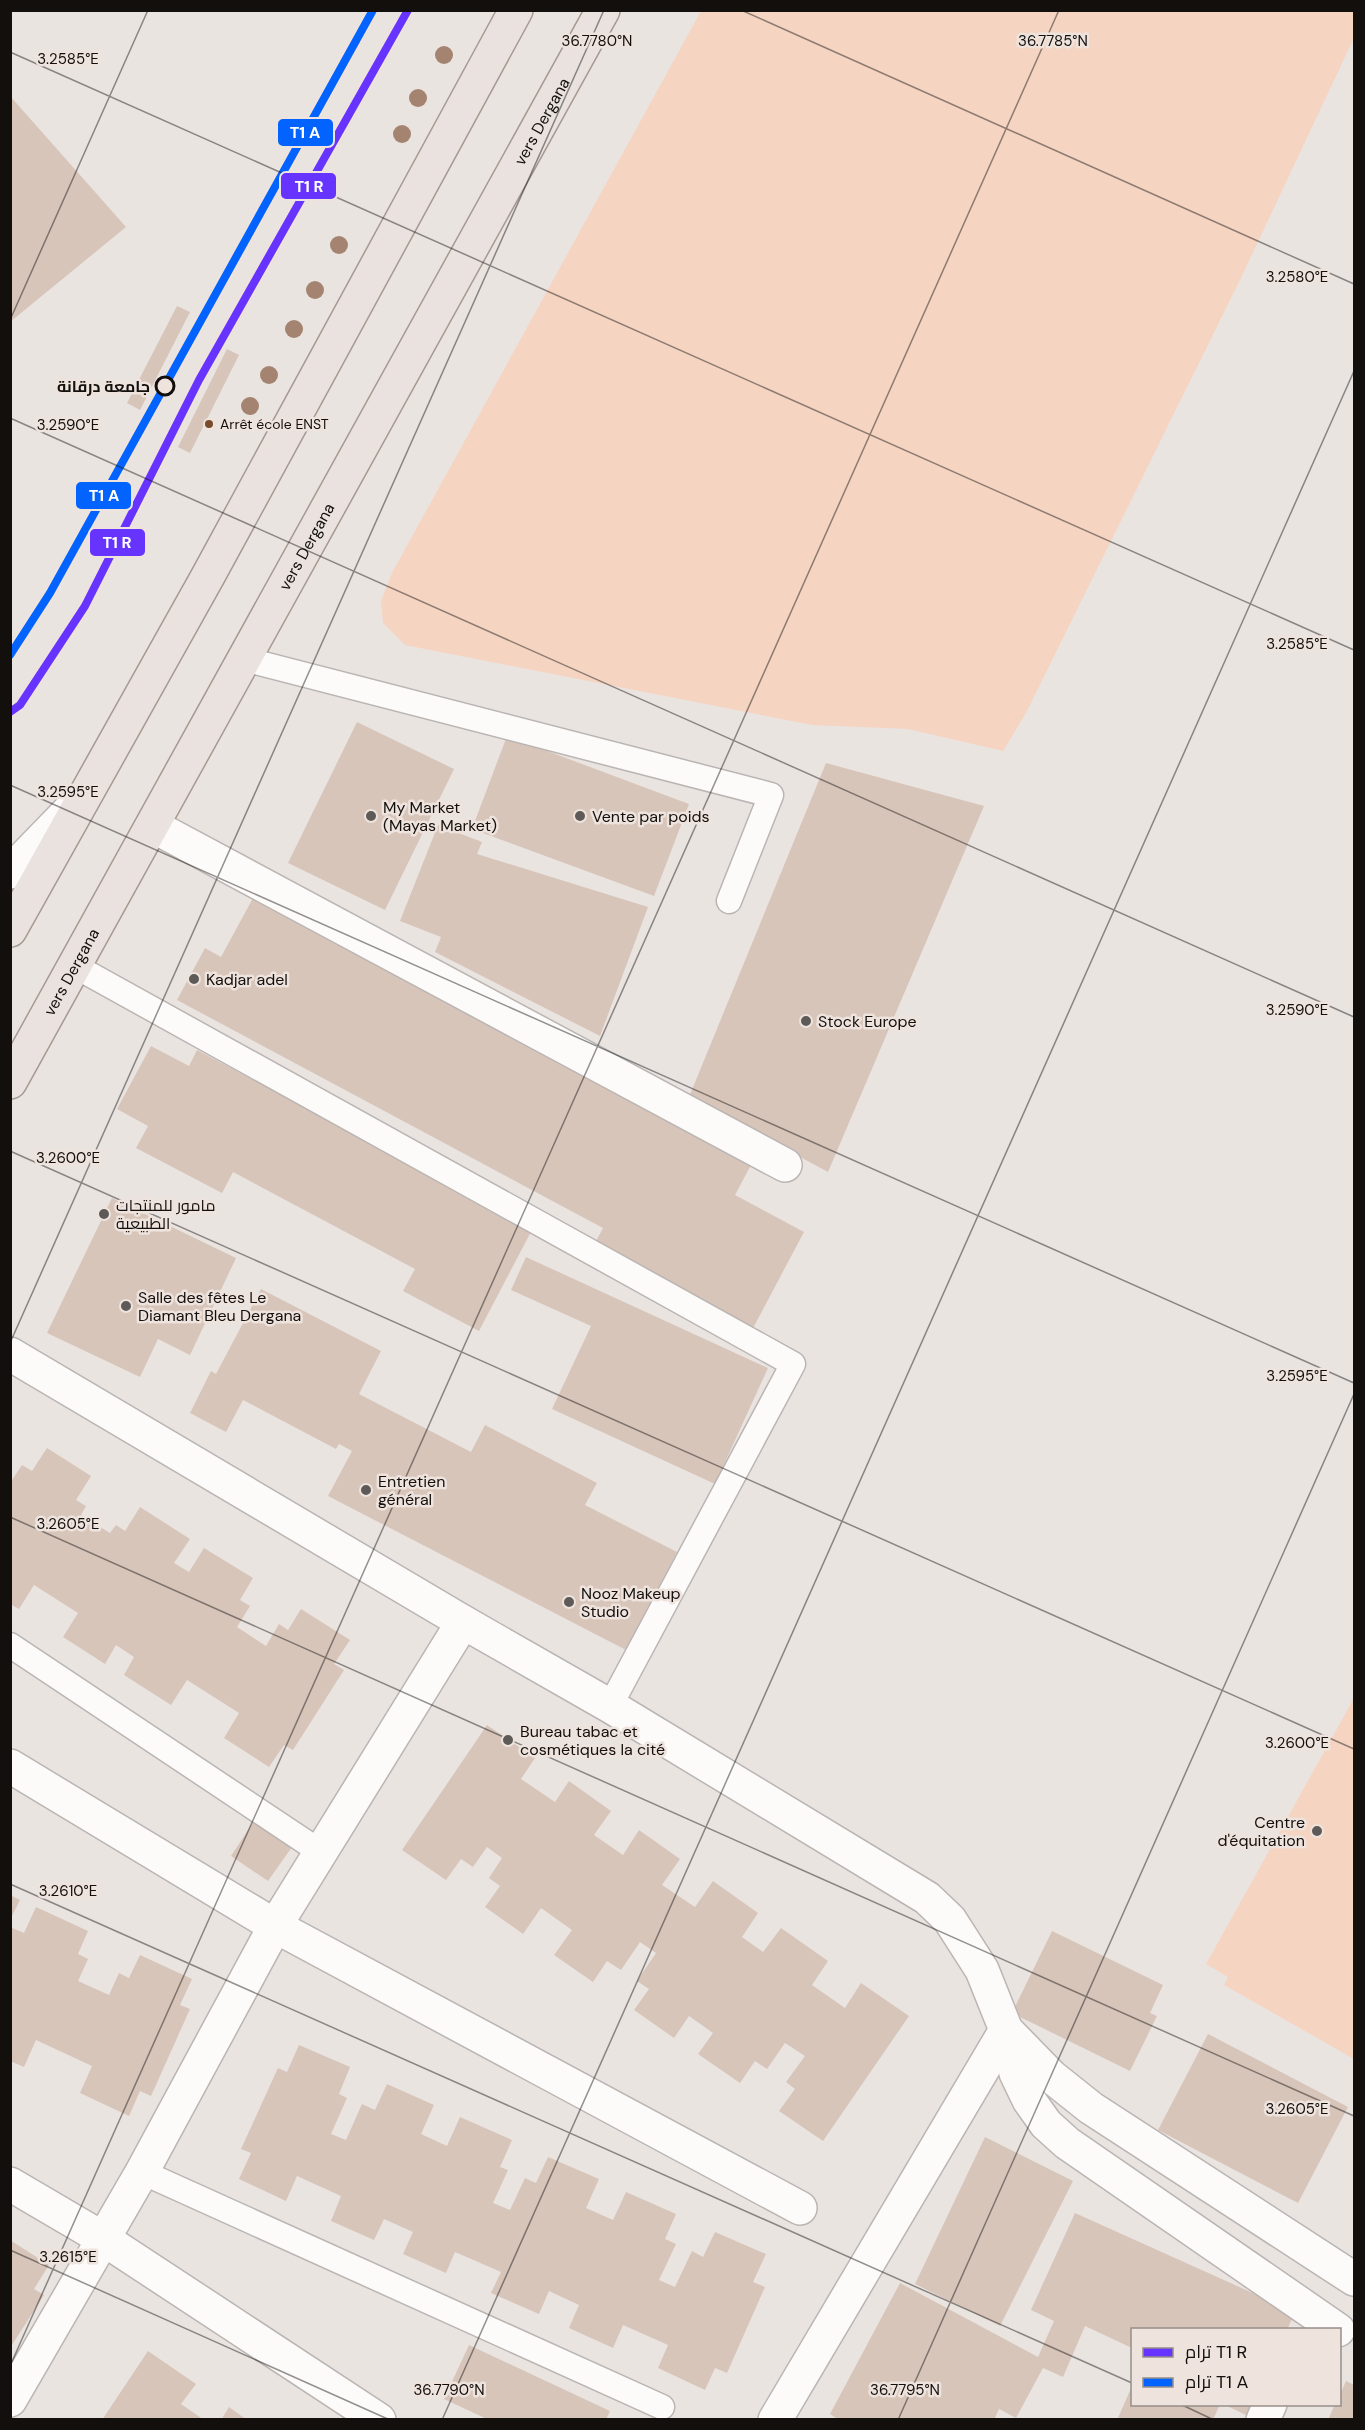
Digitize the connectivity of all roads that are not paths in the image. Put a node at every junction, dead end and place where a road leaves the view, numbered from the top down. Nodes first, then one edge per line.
1 (516, 10) edge
2 (603, 10) edge
3 (244, 658) junction
4 (85, 795) junction
5 (153, 826) junction
6 (10, 872) edge
7 (729, 901) dead end
8 (10, 930) edge
9 (73, 965) junction
10 (10, 1082) edge
11 (785, 1165) dead end
12 (14, 1364) edge
13 (463, 1622) junction
14 (10, 1644) edge
15 (610, 1706) junction
16 (10, 1766) edge
17 (319, 1851) junction
18 (275, 1926) junction
19 (1006, 2030) junction
20 (142, 2172) junction
21 (10, 2184) edge
22 (800, 2208) dead end
23 (102, 2238) junction
24 (1354, 2279) edge
25 (1325, 2326) edge
26 (10, 2400) edge
27 (1269, 2406) edge
28 (662, 2407) dead end
29 (379, 2420) edge
30 (776, 2420) edge
31 (1263, 2420) edge

1 - 4 main road
2 - 3 main road, vers Dergana
3 - 5 main road, vers Dergana
3 - 7 lane
4 - 6 street
4 - 8 main road
5 - 9 main road, vers Dergana
5 - 11 street
9 - 10 main road, vers Dergana
9 - 15 lane
12 - 13 street
13 - 15 street
13 - 17 street
14 - 17 lane
15 - 19 street
16 - 18 street
17 - 18 street
18 - 20 street
18 - 22 street
19 - 24 street
19 - 25 street
19 - 30 street
20 - 23 street
20 - 28 lane
21 - 23 street
23 - 26 street
23 - 29 street
27 - 31 street

